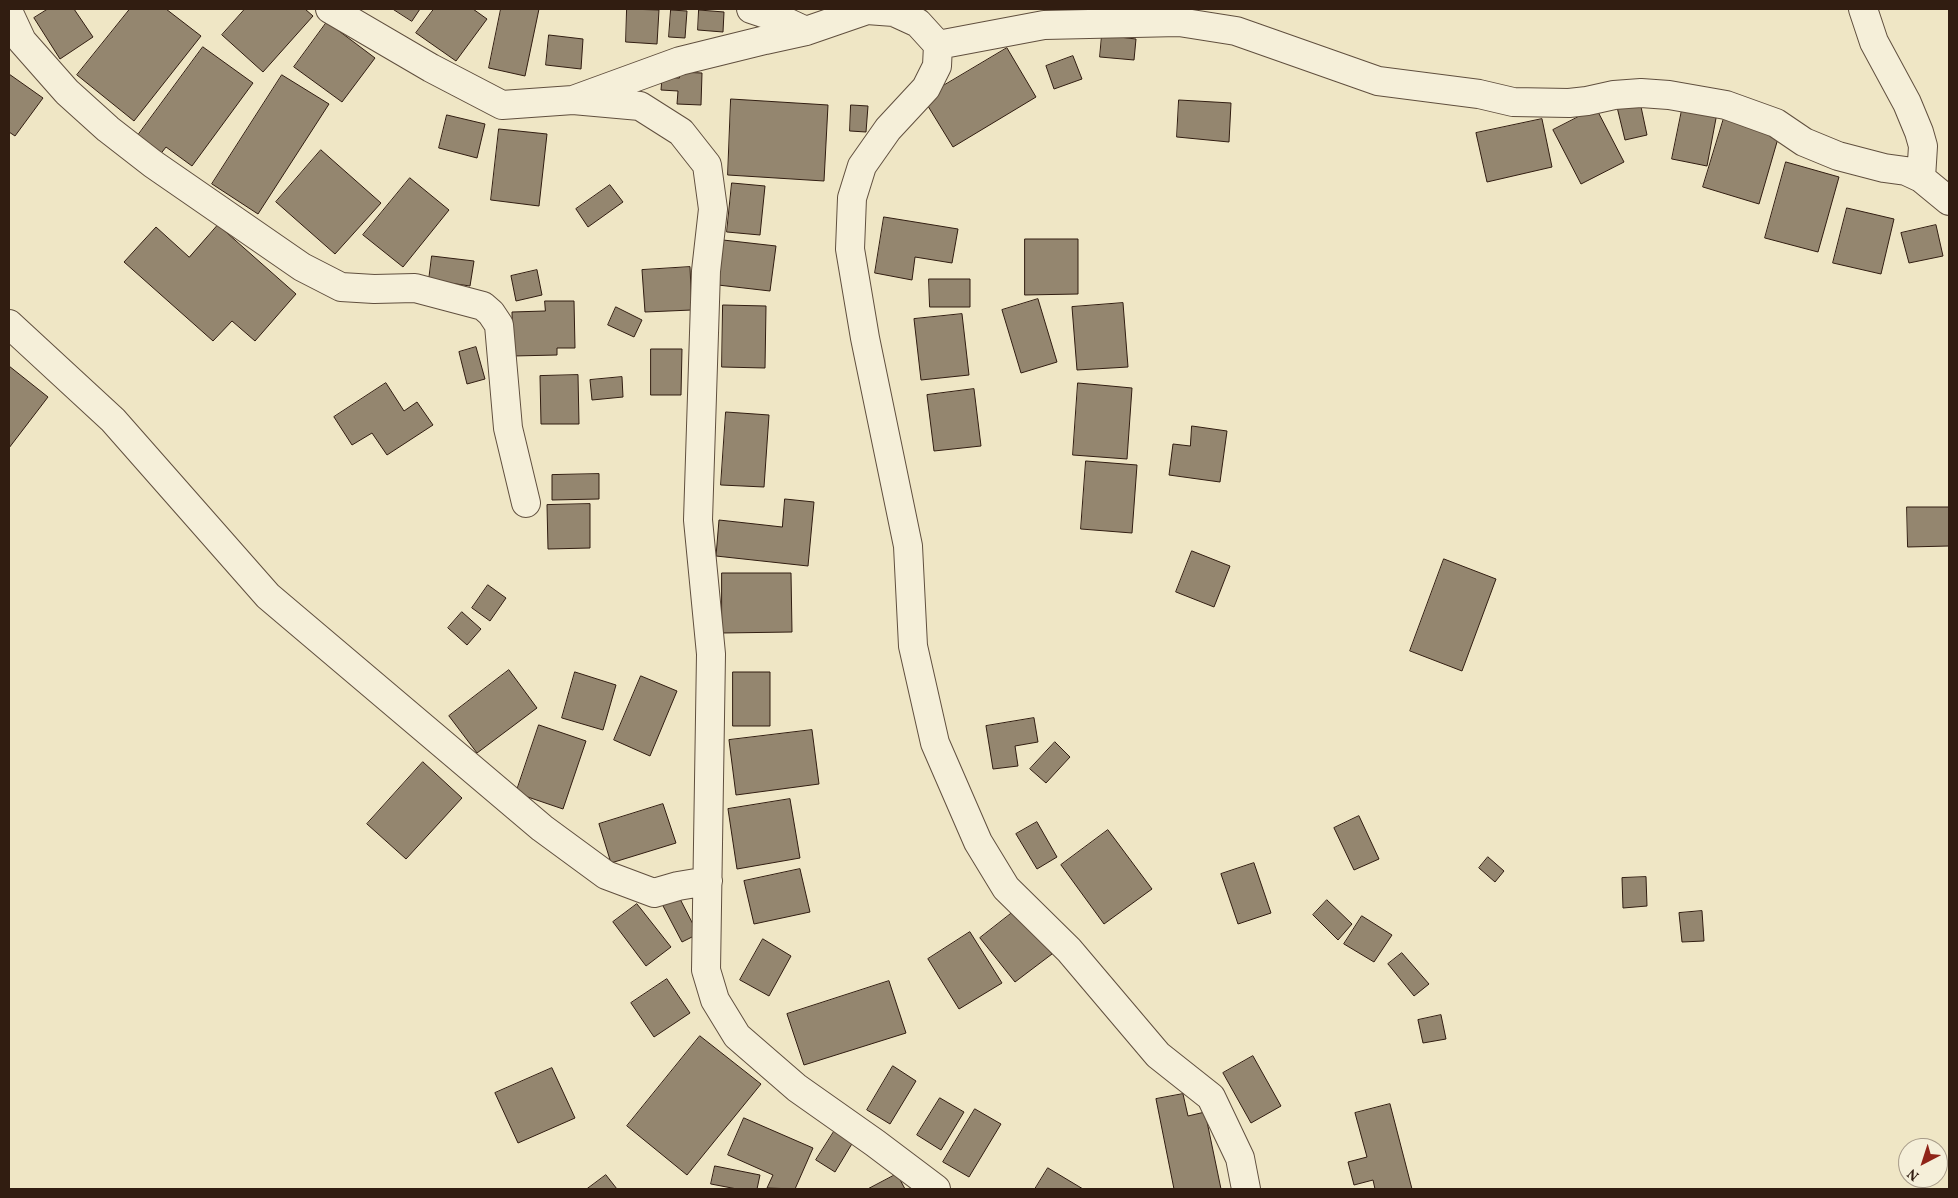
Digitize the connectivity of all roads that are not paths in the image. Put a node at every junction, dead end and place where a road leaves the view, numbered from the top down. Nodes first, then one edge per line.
1 (330, 9) edge
2 (751, 9) edge
3 (1863, 9) edge
4 (9, 12) edge
5 (806, 32) junction
6 (938, 45) junction
7 (573, 100) junction
8 (1921, 178) junction
9 (1949, 201) edge
10 (9, 324) edge
11 (526, 503) dead end
12 (708, 881) junction
13 (936, 1189) edge
14 (1246, 1189) edge

1 - 7 street
2 - 5 street
3 - 8 street
4 - 11 street
5 - 6 street
5 - 7 street
6 - 8 street
6 - 14 street
7 - 12 street
8 - 9 street
10 - 12 street
12 - 13 street

